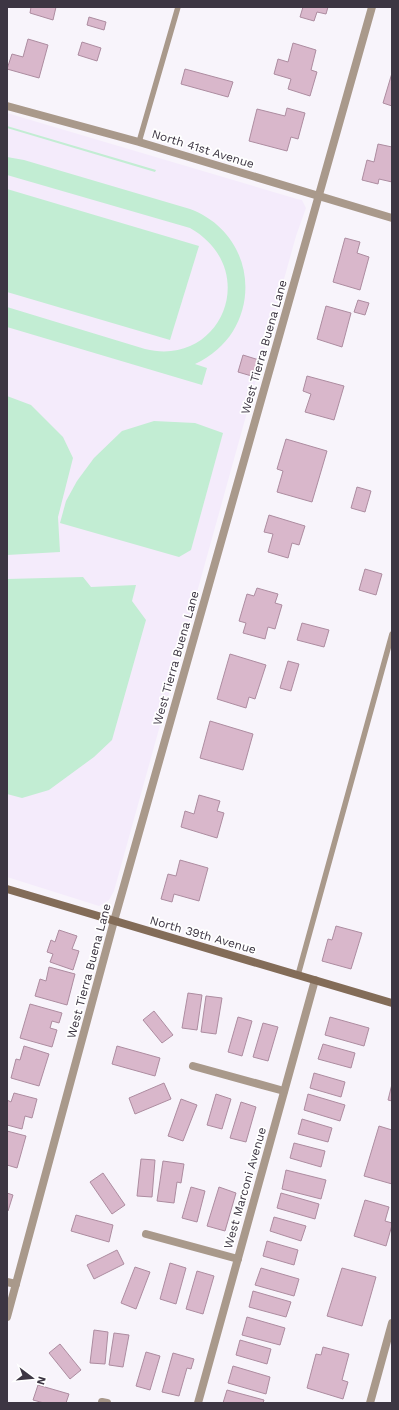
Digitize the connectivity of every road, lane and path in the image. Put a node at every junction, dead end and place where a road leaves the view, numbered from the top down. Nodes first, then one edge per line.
1 (178, 7) edge
2 (372, 7) edge
3 (7, 106) edge
4 (139, 142) junction
5 (319, 197) junction
6 (392, 218) edge
7 (392, 634) edge
8 (7, 889) edge
9 (114, 921) junction
10 (298, 975) junction
11 (315, 980) junction
12 (392, 1003) edge
13 (193, 1066) dead end
14 (284, 1091) junction
15 (146, 1234) dead end
16 (238, 1259) junction
17 (7, 1282) edge
18 (16, 1284) junction
19 (7, 1317) edge
20 (392, 1323) edge
21 (198, 1403) edge
22 (370, 1403) edge

1 - 4 lane
2 - 5 street, West Tierra Buena Lane
3 - 4 street, North 41st Avenue
4 - 5 street, North 41st Avenue
5 - 6 street, North 41st Avenue
5 - 9 street, West Tierra Buena Lane
7 - 10 lane
8 - 9 street, North 39th Avenue
9 - 10 street, North 39th Avenue
9 - 18 street, West Tierra Buena Lane
10 - 11 street, North 39th Avenue
11 - 12 street, North 39th Avenue
11 - 14 street, West Marconi Avenue
13 - 14 street
14 - 16 street, West Marconi Avenue
15 - 16 street
16 - 21 street, West Marconi Avenue
17 - 18 street
18 - 19 street, West Tierra Buena Lane
20 - 22 street

